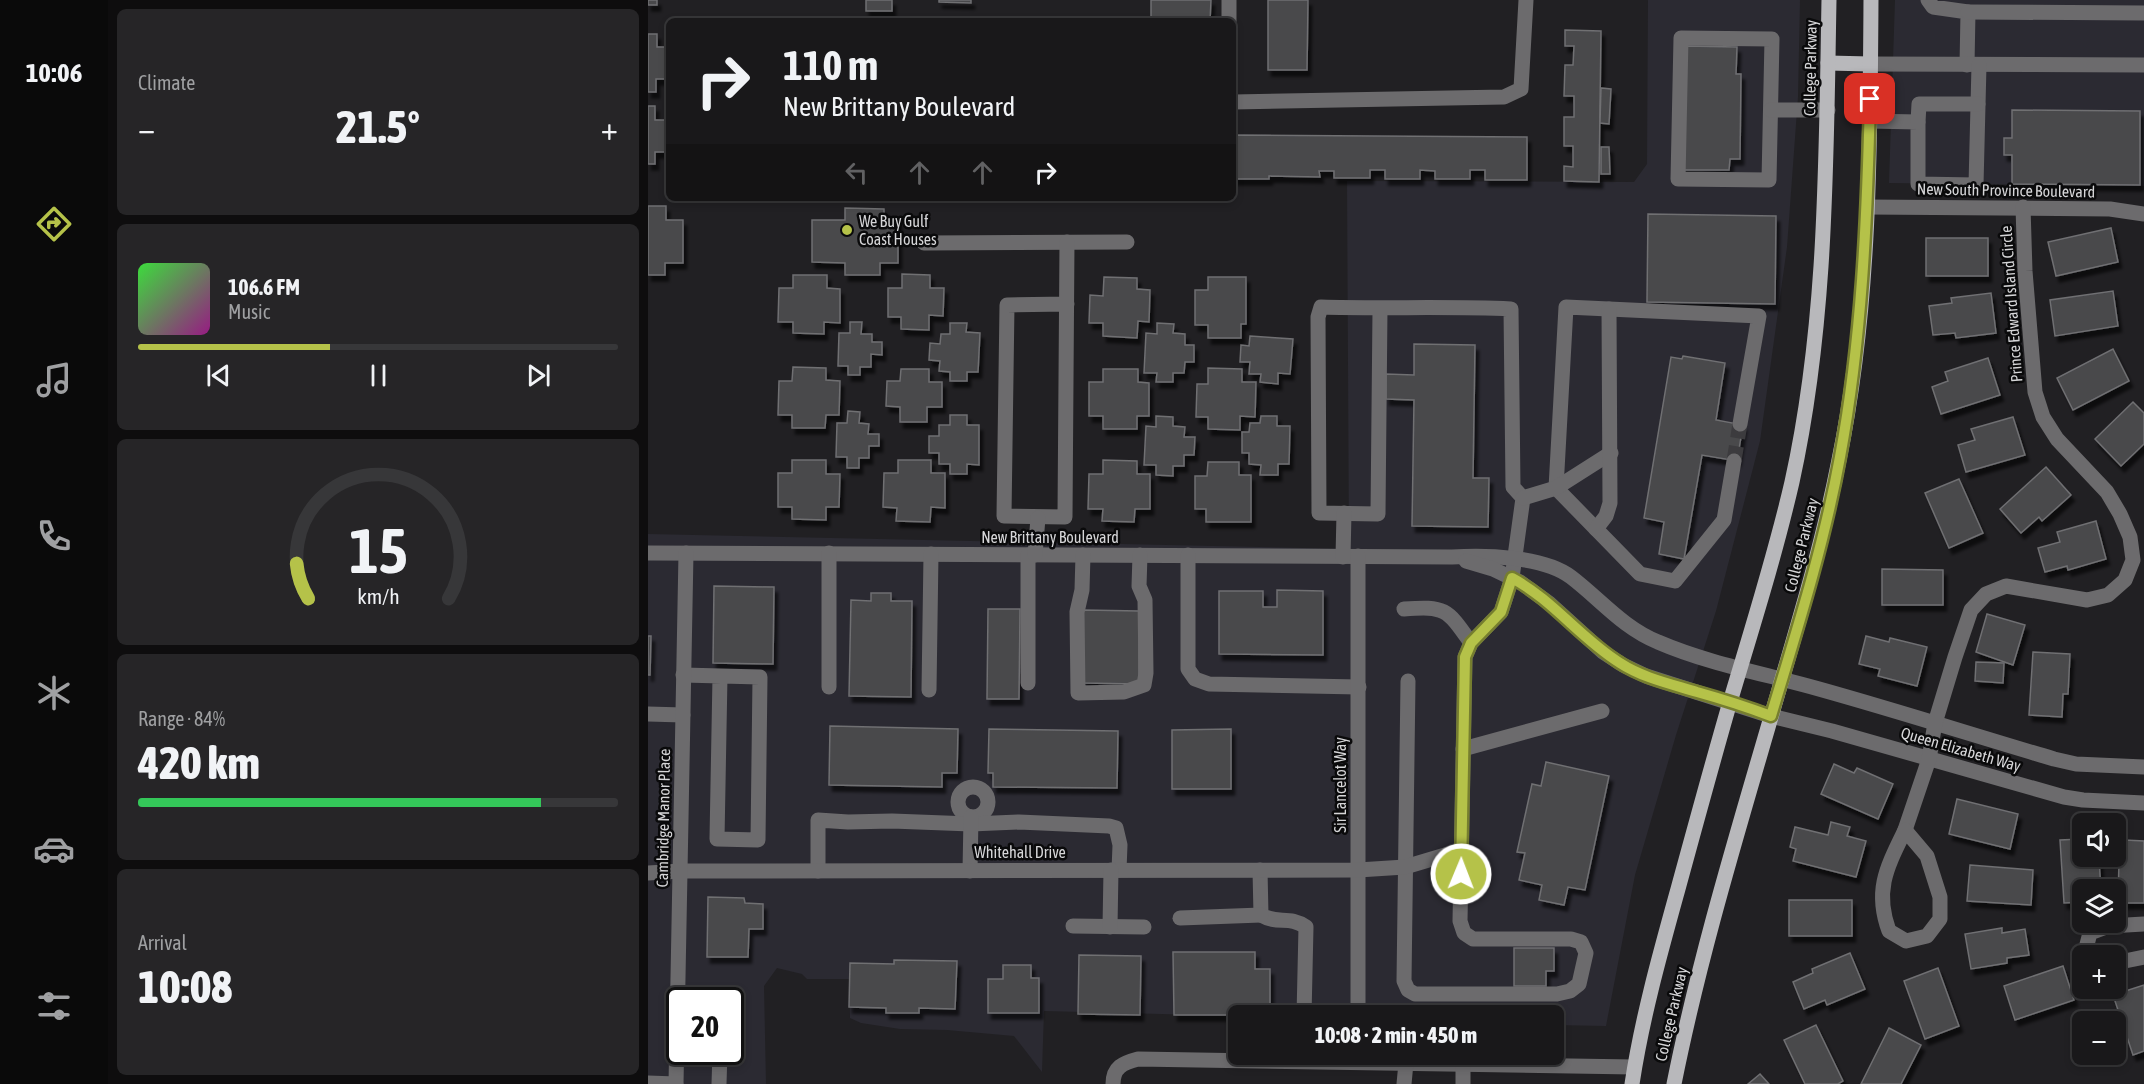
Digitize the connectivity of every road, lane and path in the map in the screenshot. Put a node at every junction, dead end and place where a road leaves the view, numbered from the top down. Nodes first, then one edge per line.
1 (1229, 0) edge
2 (1526, 0) edge
3 (1829, 0) edge
4 (1871, 0) edge
5 (1928, 0) edge
6 (2032, 6) edge
7 (1976, 8) edge
8 (2144, 13) edge
9 (1229, 18) edge
10 (1828, 63) junction
11 (1870, 64) junction
12 (1973, 65) junction
13 (2144, 65) edge
14 (1236, 102) edge
15 (1978, 104) junction
16 (1770, 110) junction
17 (1828, 110) junction
18 (1869, 121) junction
19 (1918, 122) junction
20 (1868, 207) junction
21 (2023, 207) junction
22 (2144, 214) edge
23 (1067, 242) junction
24 (1127, 242) dead end
25 (924, 243) dead end
26 (1067, 304) junction
27 (1380, 309) junction
28 (1610, 309) junction
29 (1740, 424) tunnel mouth
30 (1611, 453) junction
31 (1734, 461) tunnel mouth
32 (1556, 488) junction
33 (1523, 498) junction
34 (1344, 513) junction
35 (1038, 518) junction
36 (1596, 529) junction
37 (648, 553) edge
38 (686, 553) junction
39 (829, 554) junction
40 (931, 554) junction
41 (1032, 555) junction
42 (1083, 555) junction
43 (1140, 555) junction
44 (1188, 555) junction
45 (1350, 556) junction
46 (1452, 557) junction
47 (1515, 559) junction
48 (1512, 578) junction
49 (1404, 609) dead end
50 (1471, 643) junction
51 (1740, 668) junction
52 (683, 675) junction
53 (720, 676) junction
54 (1782, 679) junction
55 (1408, 681) dead end
56 (1028, 683) dead end
57 (829, 687) dead end
58 (1359, 687) junction
59 (929, 690) dead end
60 (1730, 701) junction
61 (1602, 711) dead end
62 (648, 714) edge
63 (683, 715) junction
64 (1771, 716) junction
65 (1935, 723) junction
66 (1464, 749) junction
67 (1929, 759) junction
68 (2144, 767) edge
69 (2144, 803) edge
70 (971, 820) junction
71 (1905, 830) junction
72 (1461, 850) junction
73 (1405, 867) junction
74 (970, 870) junction
75 (1115, 870) junction
76 (1260, 870) junction
77 (1358, 870) junction
78 (681, 871) junction
79 (818, 871) junction
80 (648, 873) edge
81 (1261, 915) junction
82 (1180, 918) dead end
83 (2144, 924) edge
84 (1073, 926) dead end
85 (1110, 927) junction
86 (1144, 927) dead end
87 (2087, 945) edge
88 (2144, 957) edge
89 (2126, 961) edge
90 (679, 987) edge
91 (1304, 1005) edge
92 (1358, 1005) edge
93 (1228, 1058) edge
94 (677, 1065) edge
95 (720, 1065) edge
96 (1406, 1065) edge
97 (1463, 1065) edge
98 (1520, 1065) edge
99 (1634, 1067) junction
100 (648, 1083) edge
101 (676, 1084) edge
102 (719, 1084) edge
103 (1113, 1084) edge
104 (1404, 1084) edge
105 (1462, 1084) edge
106 (1632, 1084) edge
107 (1674, 1084) edge

1 - 9 street
2 - 14 street
3 - 10 main road, College Parkway
4 - 11 main road, College Parkway
5 - 7 street
6 - 7 street
6 - 8 street
7 - 12 street
10 - 11 main road
10 - 17 main road, College Parkway
11 - 12 street
11 - 18 main road, College Parkway
12 - 13 street
12 - 15 street
15 - 19 street
15 - 19 street
16 - 16 street
16 - 17 street
17 - 51 main road, College Parkway
18 - 19 street
18 - 20 main road, College Parkway
20 - 21 street, New South Province Boulevard
20 - 54 main road, College Parkway
21 - 22 street, New South Province Boulevard
21 - 65 street, Prince Edward Island Circle
23 - 24 street
23 - 25 street
23 - 26 street
26 - 35 street
26 - 35 street
27 - 33 street
27 - 34 street
27 - 34 street
28 - 29 street
28 - 30 street
28 - 32 street
30 - 32 street
30 - 36 street
31 - 36 street
32 - 33 street
32 - 36 street
33 - 47 street
34 - 45 street, Sir Lancelot Way
35 - 41 street
37 - 38 street, New Brittany Boulevard
38 - 39 street, New Brittany Boulevard
38 - 52 street, Cambridge Manor Place
39 - 40 street, New Brittany Boulevard
39 - 57 street
40 - 41 street, New Brittany Boulevard
40 - 59 street
41 - 42 street, New Brittany Boulevard
41 - 56 street
42 - 43 street, New Brittany Boulevard
42 - 43 street
43 - 44 street, New Brittany Boulevard
44 - 45 street, New Brittany Boulevard
44 - 58 street
45 - 46 street, New Brittany Boulevard
45 - 58 street, Sir Lancelot Way
46 - 47 street, New Brittany Boulevard
46 - 48 street, New Brittany Boulevard
47 - 48 street
47 - 51 street, New Brittany Boulevard
48 - 50 street
48 - 60 street, New Brittany Boulevard
49 - 50 street
50 - 66 street
51 - 54 street, New Brittany Boulevard
51 - 60 main road, College Parkway
52 - 53 street
52 - 63 street, Cambridge Manor Place
53 - 53 street
54 - 64 main road, College Parkway
54 - 65 street, Queen Elizabeth Way
55 - 73 street
58 - 77 street, Sir Lancelot Way
60 - 64 street, New Brittany Boulevard
60 - 99 main road, College Parkway
61 - 66 street
62 - 63 street
63 - 78 street, Cambridge Manor Place
64 - 67 street, Queen Elizabeth Way
64 - 107 main road, College Parkway
65 - 67 street, Prince Edward Island Circle
65 - 68 street, Queen Elizabeth Way
66 - 72 street
67 - 69 street, Queen Elizabeth Way
67 - 71 street, Prince Edward Island Circle
70 - 74 street
70 - 75 street
70 - 79 street
71 - 71 street, Prince Edward Island Circle
72 - 73 street, Whitehall Drive
72 - 73 street
73 - 77 street, Whitehall Drive
74 - 75 street, Whitehall Drive
74 - 79 street, Whitehall Drive
75 - 76 street, Whitehall Drive
75 - 85 street
76 - 77 street, Whitehall Drive
76 - 81 street
77 - 92 street, Sir Lancelot Way
78 - 79 street, Whitehall Drive
78 - 80 street, Whitehall Drive
78 - 90 street, Cambridge Manor Place
81 - 82 street
81 - 91 street
83 - 87 street
84 - 85 street
85 - 86 street
88 - 89 street
93 - 103 street
94 - 101 street, Cambridge Manor Place
95 - 102 street
96 - 104 street
97 - 105 street
98 - 99 street
99 - 106 main road, College Parkway
100 - 101 street

